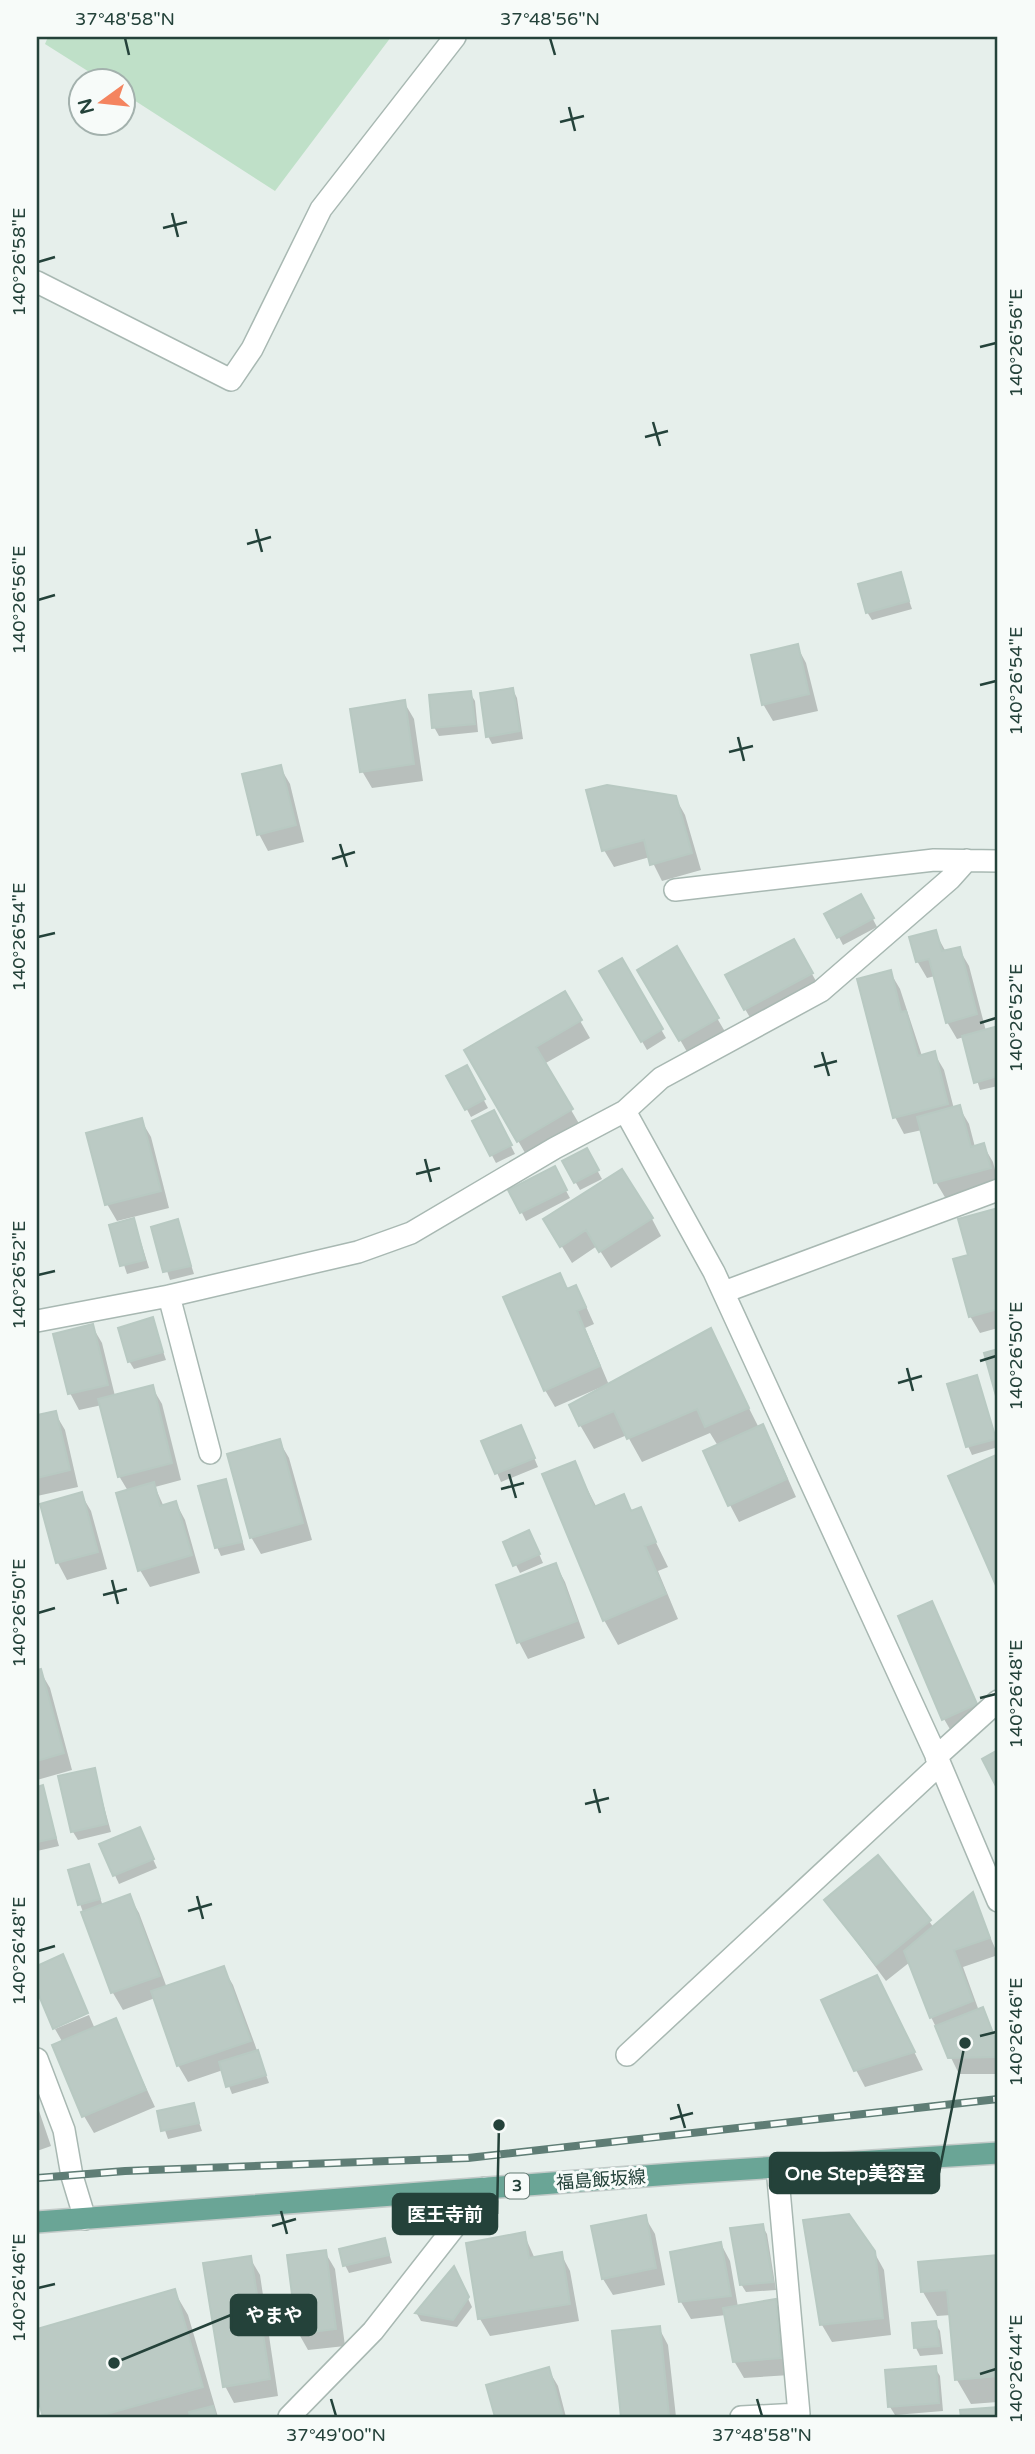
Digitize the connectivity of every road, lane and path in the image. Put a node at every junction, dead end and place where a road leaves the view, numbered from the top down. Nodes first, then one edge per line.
1 (456, 37) edge
2 (37, 282) edge
3 (967, 860) junction
4 (998, 861) edge
5 (675, 890) dead end
6 (625, 1111) junction
7 (998, 1190) edge
8 (724, 1292) junction
9 (169, 1296) junction
10 (37, 1321) edge
11 (210, 1453) dead end
12 (998, 1702) edge
13 (938, 1760) junction
14 (998, 1901) edge
15 (628, 2055) dead end
16 (37, 2059) edge
17 (998, 2153) edge
18 (777, 2167) junction
19 (485, 2188) junction
20 (85, 2219) junction
21 (37, 2222) edge
22 (289, 2417) edge
23 (741, 2417) edge

1 - 2 street
3 - 4 street
3 - 5 street
3 - 6 street
6 - 8 street
6 - 9 street
7 - 8 street
8 - 13 street
9 - 10 street
9 - 11 street
12 - 13 street
13 - 14 street
13 - 15 street
16 - 20 street
17 - 18 main road, 福島飯坂線 / 3
18 - 19 main road, 福島飯坂線 / 3
18 - 23 street
19 - 20 main road, 福島飯坂線 / 3
19 - 22 street
20 - 21 main road, 福島飯坂線 / 3

